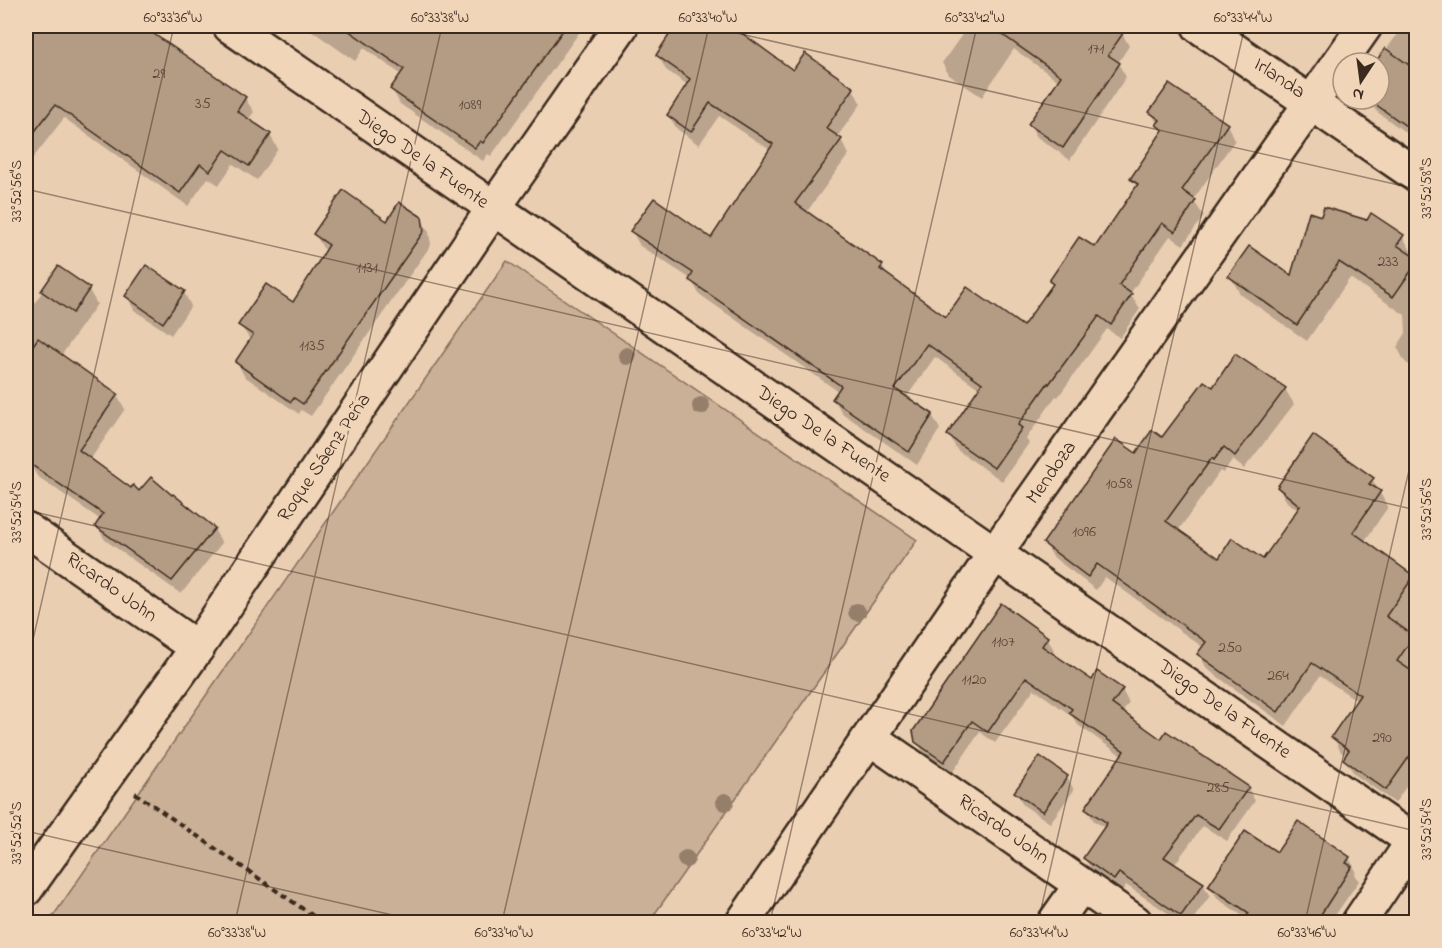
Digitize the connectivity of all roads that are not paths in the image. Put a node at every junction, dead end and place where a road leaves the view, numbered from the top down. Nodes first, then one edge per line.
1 (230, 26) edge
2 (621, 26) edge
3 (1199, 26) edge
4 (1365, 26) edge
5 (1312, 102) junction
6 (1416, 175) edge
7 (493, 209) junction
8 (26, 529) edge
9 (996, 552) junction
10 (197, 648) junction
11 (870, 738) junction
12 (1416, 841) edge
13 (1081, 885) junction
14 (26, 889) edge
15 (743, 922) edge
16 (1055, 922) edge
17 (1136, 922) edge
18 (1359, 922) edge

1 - 7 street, Diego De la Fuente
2 - 7 street, Roque Sáenz Peña
3 - 5 street, Irlanda
4 - 5 street, Mendoza
5 - 6 street, Irlanda
5 - 9 street, Mendoza
7 - 9 street, Diego De la Fuente
7 - 10 street, Roque Sáenz Peña
8 - 10 street, Ricardo John
9 - 11 street, Mendoza
9 - 12 street, Diego De la Fuente
10 - 14 street, Roque Sáenz Peña
11 - 13 street, Ricardo John
11 - 15 street, Mendoza
12 - 18 street
13 - 16 street
13 - 17 street, Ricardo John

